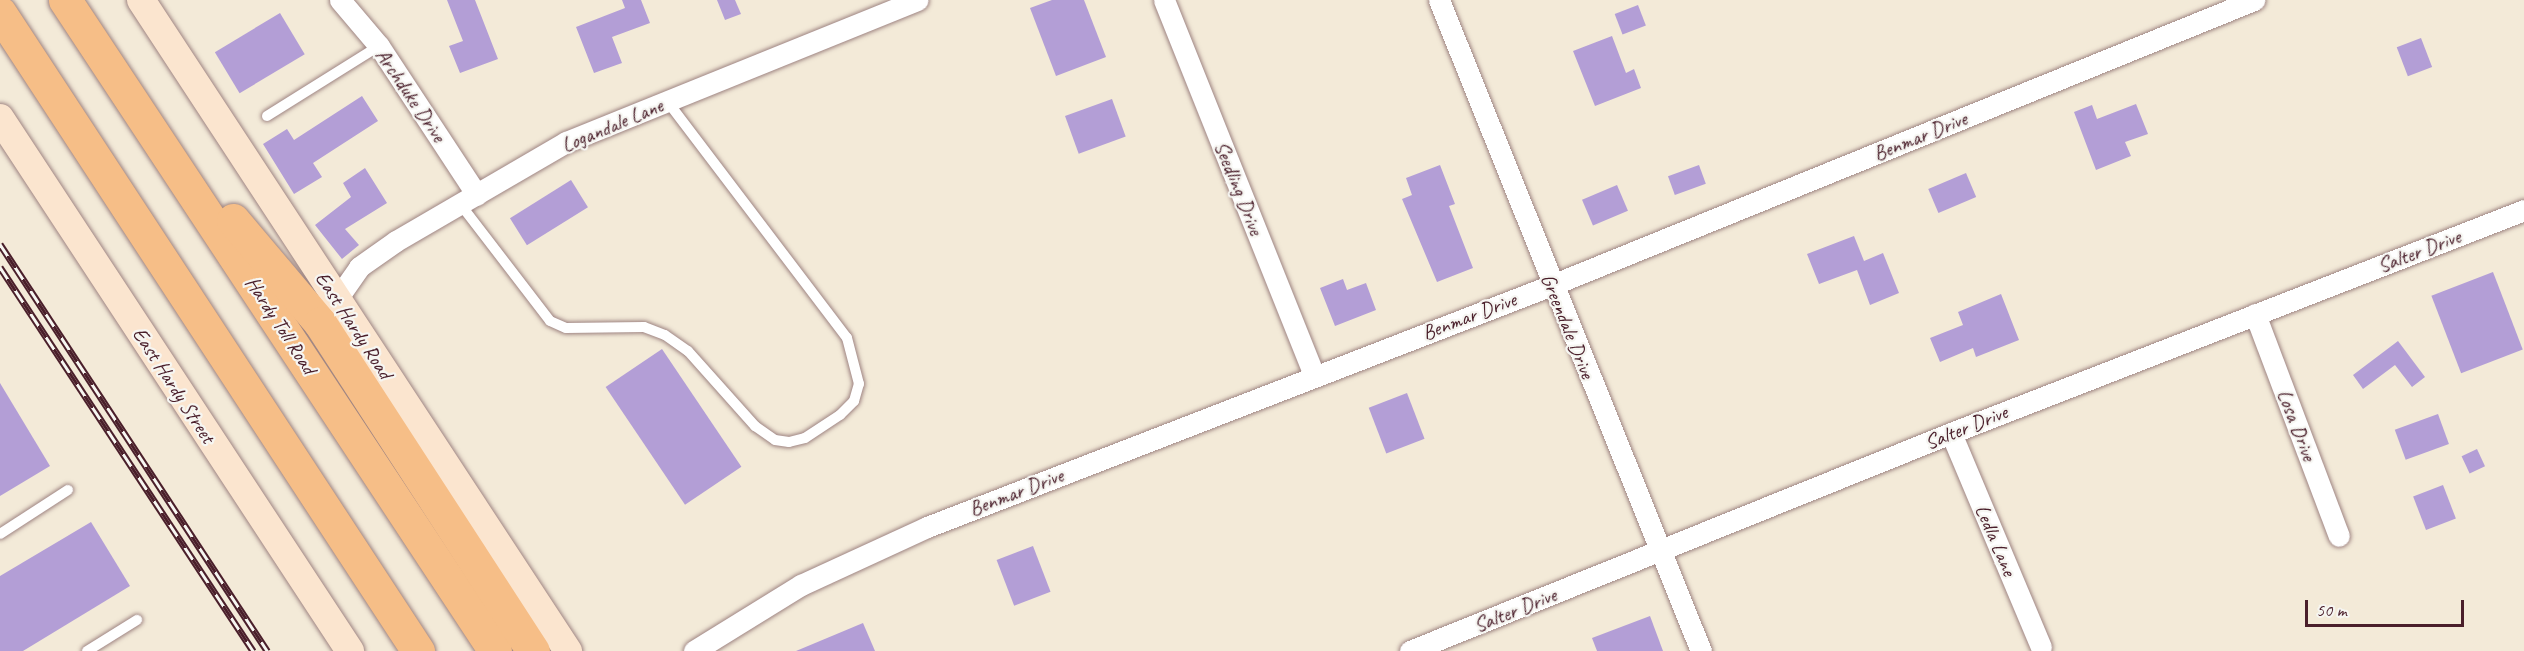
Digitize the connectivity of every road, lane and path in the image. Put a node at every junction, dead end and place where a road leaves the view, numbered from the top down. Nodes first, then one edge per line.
1 (65, 0) edge
2 (141, 0) edge
3 (340, 0) edge
4 (917, 0) edge
5 (1164, 0) edge
6 (1439, 0) edge
7 (2254, 0) edge
8 (0, 13) edge
9 (379, 46) junction
10 (667, 102) junction
11 (138, 108) junction
12 (267, 116) dead end
13 (0, 118) edge
14 (469, 200) junction
15 (2524, 210) edge
16 (1552, 285) junction
17 (337, 298) junction
18 (2255, 314) junction
19 (1314, 375) junction
20 (1951, 433) junction
21 (68, 490) dead end
22 (0, 534) edge
23 (2339, 536) dead end
24 (1659, 553) junction
25 (137, 620) dead end
26 (414, 646) edge
27 (2042, 647) dead end
28 (87, 651) edge
29 (350, 651) edge
30 (495, 651) edge
31 (533, 651) edge
32 (568, 651) edge
33 (694, 651) edge
34 (1410, 651) edge
35 (1701, 651) edge

1 - 11 highway, Hardy Toll Road
2 - 17 main road, East Hardy Road
3 - 9 street, Archduke Drive
4 - 10 street, Logandale Lane
5 - 19 street, Seedling Drive
6 - 16 street, Greendale Drive
7 - 16 street, Benmar Drive
8 - 26 highway
9 - 12 lane
9 - 14 street, Archduke Drive
10 - 14 street, Logandale Lane
10 - 14 lane
11 - 30 highway, Hardy Toll Road
11 - 31 highway
13 - 29 main road, East Hardy Street
14 - 17 street, Logandale Lane
15 - 18 street, Salter Drive
16 - 19 street, Benmar Drive
16 - 24 street, Greendale Drive
17 - 32 main road, East Hardy Road
18 - 20 street, Salter Drive
18 - 23 street, Losa Drive
19 - 33 street, Benmar Drive
20 - 24 street, Salter Drive
20 - 27 street, Ledla Lane
21 - 22 lane
24 - 34 street, Salter Drive
24 - 35 street, Greendale Drive
25 - 28 lane

